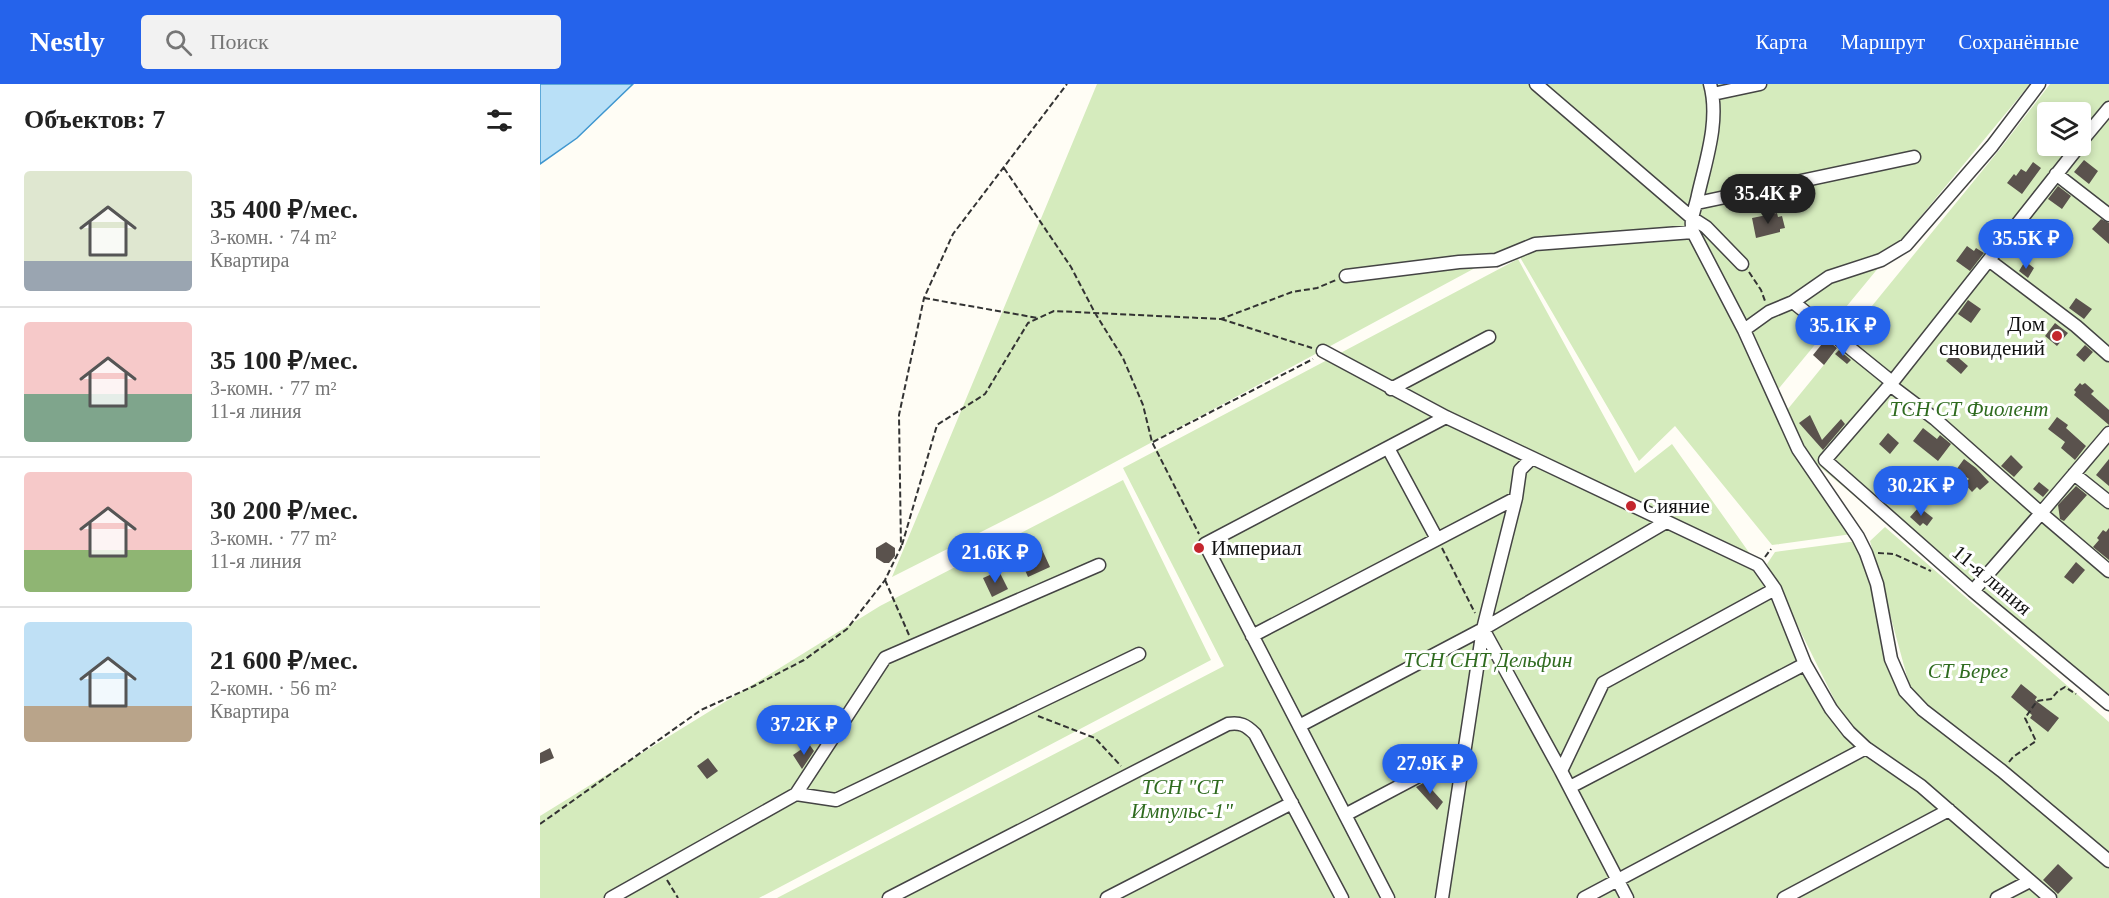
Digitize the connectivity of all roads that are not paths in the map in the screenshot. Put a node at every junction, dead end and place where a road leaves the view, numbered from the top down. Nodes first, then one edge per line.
1 (1536, 84) edge
2 (1760, 84) edge
3 (2039, 84) edge
4 (1711, 89) edge
5 (2109, 108) edge
6 (2091, 130) edge
7 (2070, 156) edge
8 (1914, 157) dead end
9 (2056, 174) junction
10 (1696, 203) junction
11 (2109, 215) edge
12 (1692, 218) junction
13 (1693, 232) junction
14 (1990, 261) junction
15 (1743, 264) road end
16 (1346, 276) road end
17 (1793, 302) junction
18 (1744, 330) junction
19 (1489, 338) dead end
20 (1323, 351) road end
21 (2109, 355) edge
22 (1889, 381) junction
23 (1391, 389) junction
24 (1446, 417) junction
25 (2109, 433) edge
26 (1388, 448) junction
27 (1532, 458) junction
28 (2074, 474) junction
29 (1516, 498) junction
30 (2109, 502) edge
31 (2041, 513) junction
32 (1666, 522) junction
33 (1437, 539) junction
34 (1099, 565) dead end
35 (2109, 571) edge
36 (1775, 589) junction
37 (1973, 591) junction
38 (1483, 628) junction
39 (1252, 636) junction
40 (1139, 654) dead end
41 (1805, 664) junction
42 (2109, 704) edge
43 (1299, 726) junction
44 (1866, 748) junction
45 (1464, 752) junction
46 (1561, 771) junction
47 (1570, 787) junction
48 (796, 794) junction
49 (1292, 804) junction
50 (1949, 810) junction
51 (1345, 815) junction
52 (2109, 861) edge
53 (1618, 880) junction
54 (2030, 881) junction
55 (1339, 897) edge
56 (611, 898) edge
57 (889, 898) edge
58 (1107, 898) edge
59 (1388, 898) edge
60 (1442, 898) edge
61 (1584, 898) edge
62 (1627, 898) edge
63 (1784, 898) edge
64 (1997, 898) edge
65 (2050, 898) edge

1 - 12 street
2 - 4 street
3 - 17 street
4 - 10 street
5 - 6 street
7 - 9 street
8 - 10 street
9 - 11 street
9 - 14 street
10 - 12 street
12 - 13 street
12 - 15 street
13 - 16 street
13 - 18 street
14 - 21 street
14 - 22 street
17 - 18 street
17 - 22 street
18 - 52 street
19 - 23 street
20 - 23 street
22 - 31 street
22 - 37 street, 11-я линия
23 - 24 street
24 - 26 street
24 - 27 street
25 - 28 street
26 - 33 street
26 - 39 street
27 - 29 street
27 - 32 street
28 - 30 street
28 - 31 street
29 - 33 street
29 - 38 street
31 - 35 street
31 - 37 street
32 - 36 street
32 - 38 street
33 - 39 street
34 - 48 street
36 - 41 street
36 - 46 street
37 - 42 street, 11-я линия
38 - 43 street
38 - 45 street
38 - 46 street
39 - 43 street
40 - 48 street
41 - 44 street
41 - 47 street
43 - 51 street
44 - 50 street
44 - 53 street
45 - 51 street
45 - 60 street
46 - 47 street
47 - 53 street
48 - 56 street
49 - 55 street
49 - 57 street
49 - 58 street
50 - 54 street
50 - 63 street
51 - 59 street
53 - 61 street
53 - 62 street
54 - 64 street
54 - 65 street

